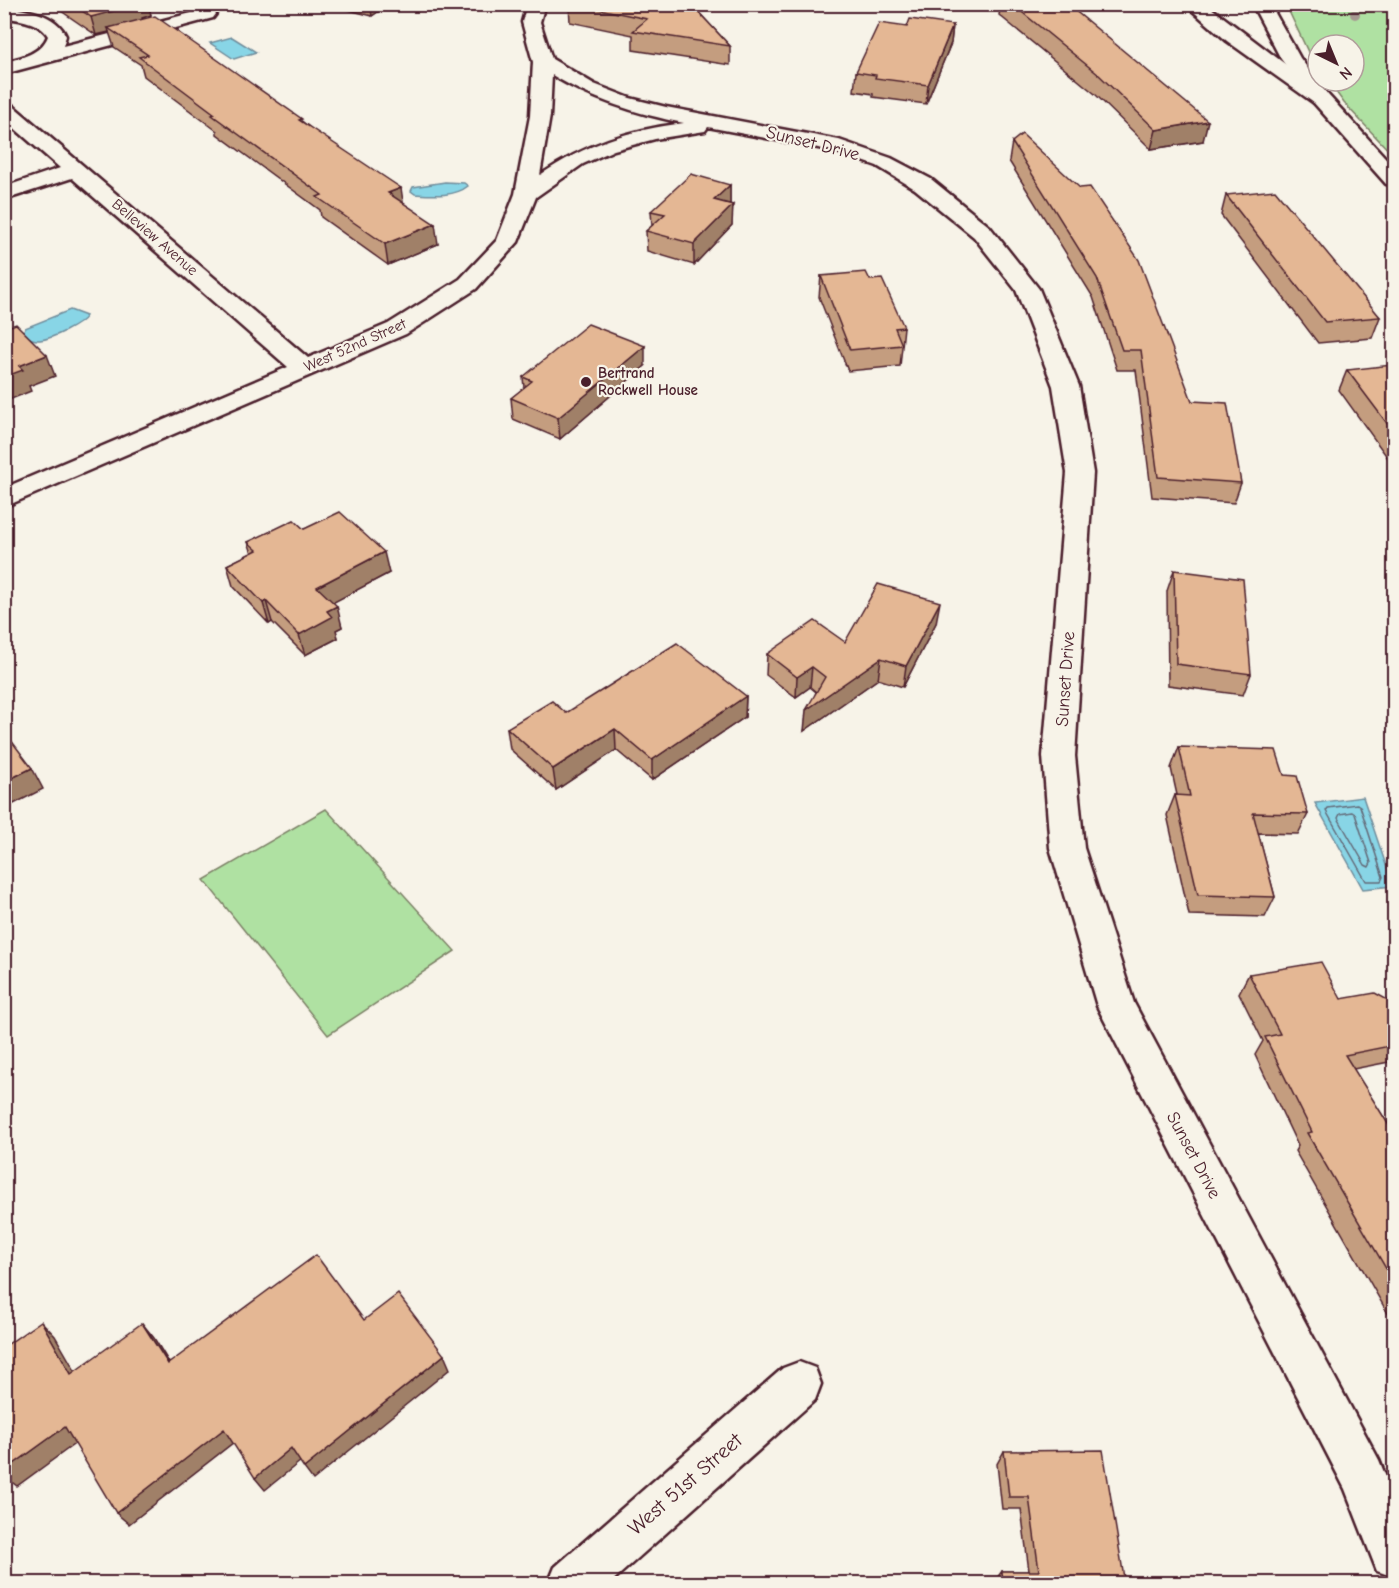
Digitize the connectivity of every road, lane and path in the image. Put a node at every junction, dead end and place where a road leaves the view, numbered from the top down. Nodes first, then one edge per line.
1 (536, 4) edge
2 (1194, 4) edge
3 (1261, 4) edge
4 (4, 12) edge
5 (207, 14) dead end
6 (43, 56) junction
7 (543, 62) junction
8 (4, 68) edge
9 (1320, 99) junction
10 (4, 108) edge
11 (727, 123) junction
12 (77, 169) junction
13 (1395, 179) edge
14 (4, 194) edge
15 (526, 194) junction
16 (305, 368) junction
17 (4, 498) edge
18 (799, 1384) dead end
19 (1395, 1554) edge
20 (572, 1584) edge

1 - 7 main road
2 - 9 main road
3 - 9 main road
4 - 6 main road
5 - 6 main road
6 - 8 main road
7 - 11 main road, Sunset Drive
7 - 15 main road
9 - 13 main road
10 - 12 main road, Belleview Avenue
11 - 15 main road
11 - 19 main road, Sunset Drive
12 - 14 main road
12 - 16 main road, Belleview Avenue
15 - 16 main road, West 52nd Street
16 - 17 main road, West 52nd Street
18 - 20 main road, West 51st Street

